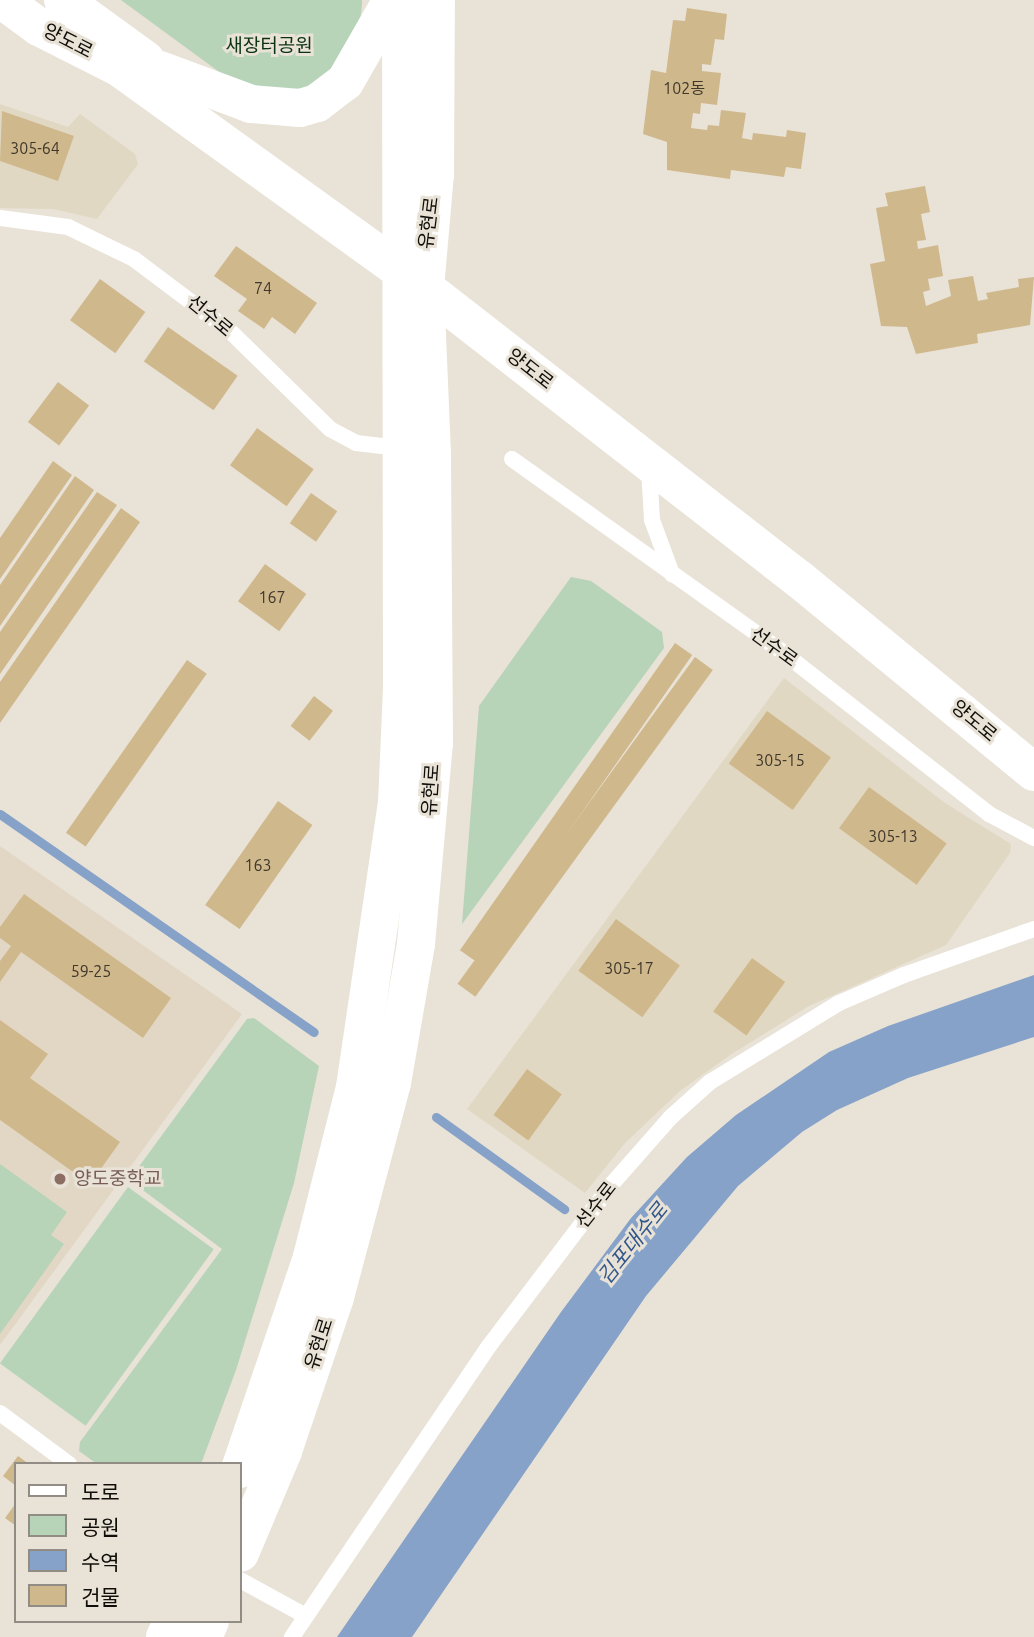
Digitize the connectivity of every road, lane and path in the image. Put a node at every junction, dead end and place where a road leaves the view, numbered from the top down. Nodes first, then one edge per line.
1 (2, 0) edge
2 (63, 0) edge
3 (392, 0) edge
4 (401, 0) edge
5 (436, 0) edge
6 (160, 70) junction
7 (0, 218) edge
8 (412, 263) junction
9 (399, 449) junction
10 (512, 459) dead end
11 (649, 462) junction
12 (672, 575) junction
13 (1034, 749) edge
14 (1034, 772) edge
15 (1034, 838) edge
16 (1034, 929) edge
17 (0, 1413) edge
18 (66, 1462) edge
19 (242, 1463) edge
20 (242, 1548) edge
21 (242, 1581) edge
22 (306, 1616) junction
23 (292, 1637) edge

1 - 8 street, 양도로
2 - 6 street, 양도로
3 - 6 street
4 - 8 street, 유현로
5 - 8 street, 유현로
6 - 8 street, 양도로
7 - 9 lane, 선수로
8 - 9 street, 유현로
8 - 11 street, 양도로
8 - 13 street, 양도로
8 - 20 street, 유현로
9 - 19 street, 유현로
10 - 12 lane, 선수로
11 - 12 lane
11 - 14 street, 양도로
12 - 15 lane, 선수로
16 - 22 lane, 선수로
17 - 18 lane
21 - 22 lane
22 - 23 lane, 선수로

